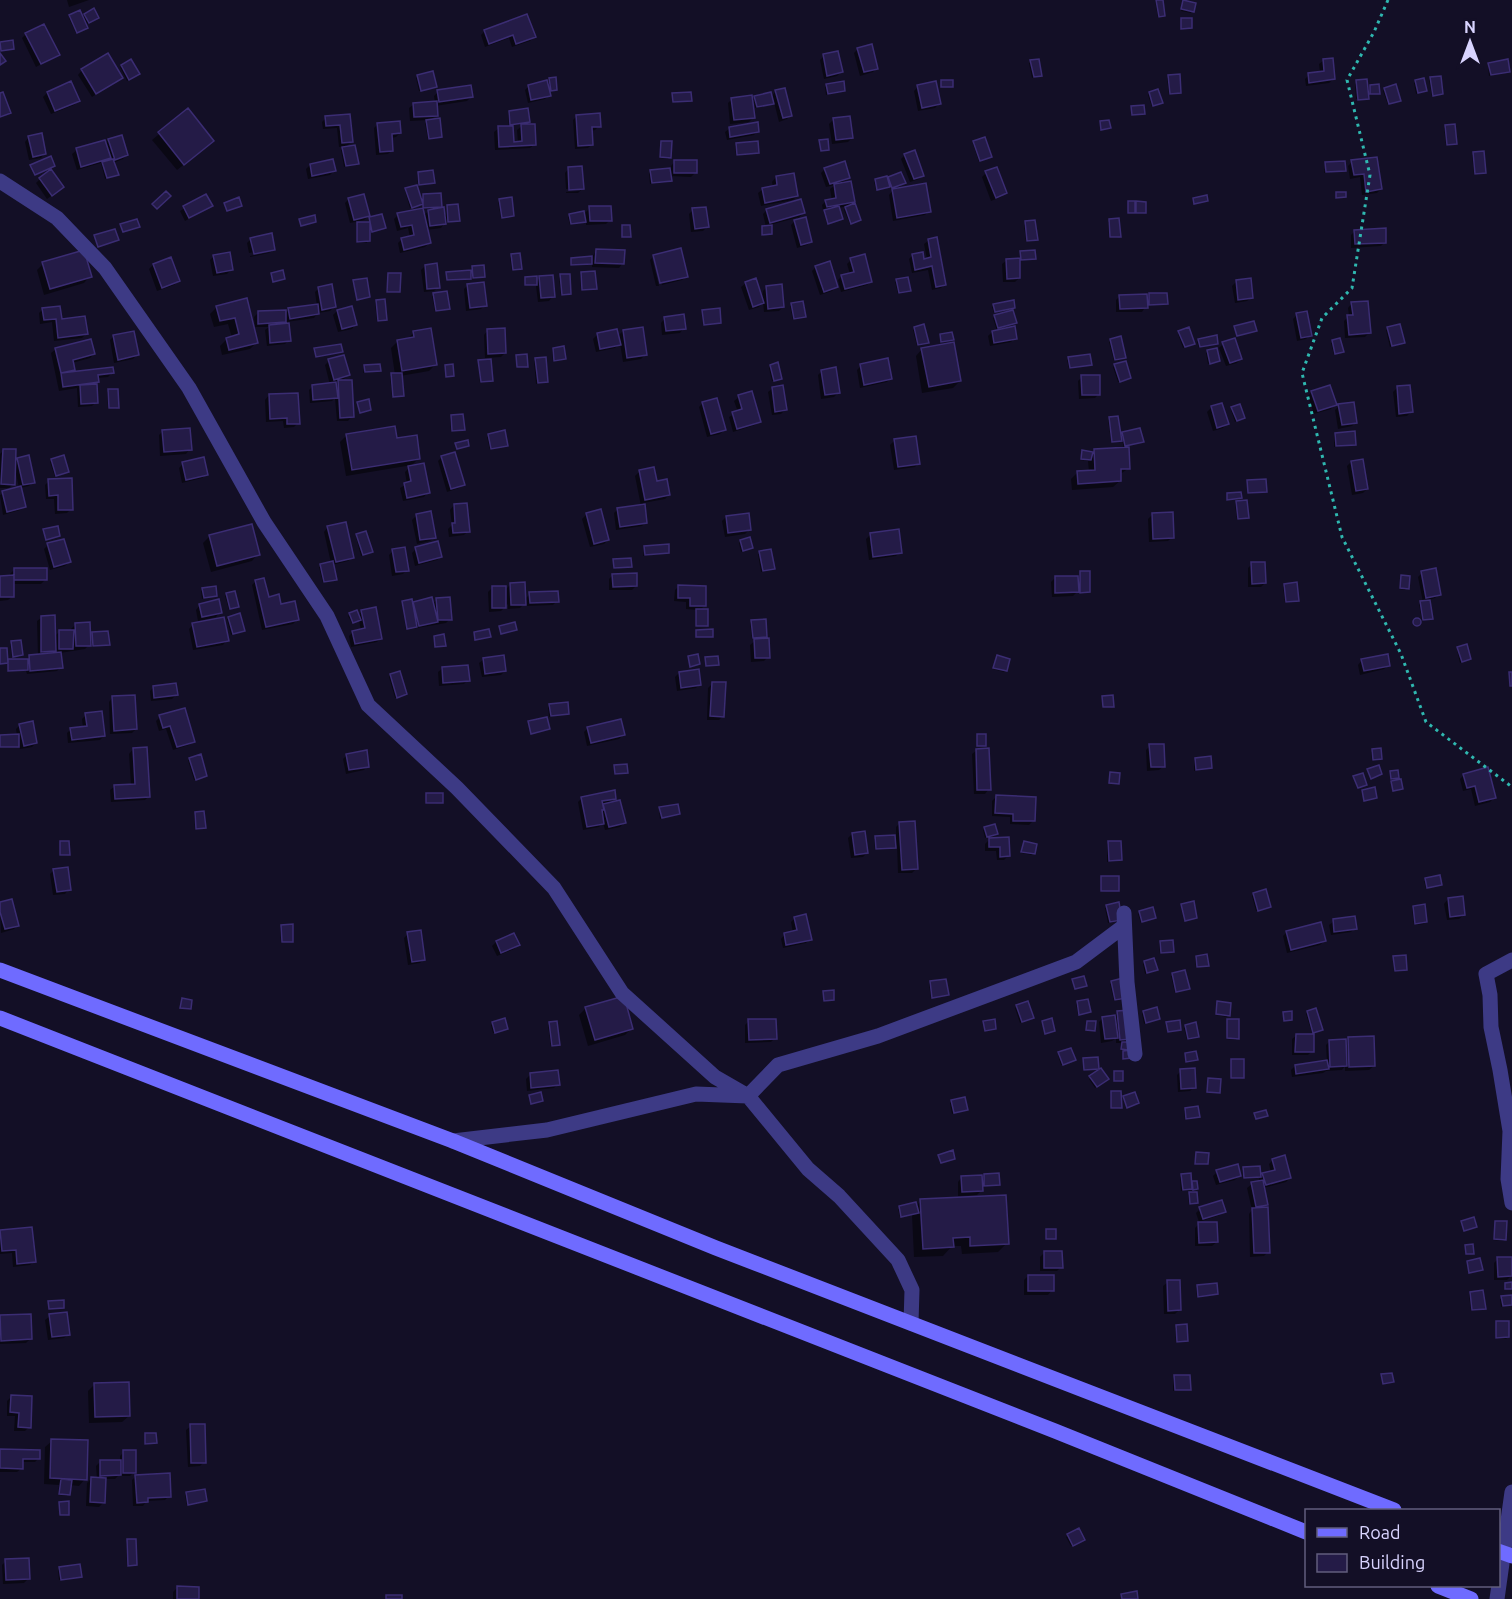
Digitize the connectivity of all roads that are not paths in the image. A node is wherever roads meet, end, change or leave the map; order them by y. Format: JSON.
{"nodes":[{"id":1,"x":0,"y":181,"type":"edge"},
{"id":2,"x":1512,"y":960,"type":"edge"},
{"id":3,"x":0,"y":970,"type":"edge"},
{"id":4,"x":0,"y":1018,"type":"edge"},
{"id":5,"x":1135,"y":1054,"type":"dead end"},
{"id":6,"x":748,"y":1096,"type":"junction"},
{"id":7,"x":453,"y":1141,"type":"junction"},
{"id":8,"x":1512,"y":1203,"type":"edge"},
{"id":9,"x":911,"y":1323,"type":"junction"},
{"id":10,"x":1512,"y":1492,"type":"edge"},
{"id":11,"x":1391,"y":1509,"type":"edge"},
{"id":12,"x":1305,"y":1532,"type":"edge"},
{"id":13,"x":1505,"y":1553,"type":"edge"},
{"id":14,"x":1500,"y":1582,"type":"edge"},
{"id":15,"x":1441,"y":1587,"type":"edge"},
{"id":16,"x":1471,"y":1599,"type":"edge"}],
"edges":[{"from":1,"to":6,"type":"street"},
{"from":2,"to":8,"type":"street"},
{"from":3,"to":7,"type":"street"},
{"from":4,"to":12,"type":"street"},
{"from":5,"to":6,"type":"street"},
{"from":6,"to":7,"type":"street"},
{"from":6,"to":9,"type":"street"},
{"from":7,"to":9,"type":"street"},
{"from":9,"to":11,"type":"street"},
{"from":10,"to":13,"type":"street"},
{"from":13,"to":14,"type":"street"},
{"from":15,"to":16,"type":"street"}]}
